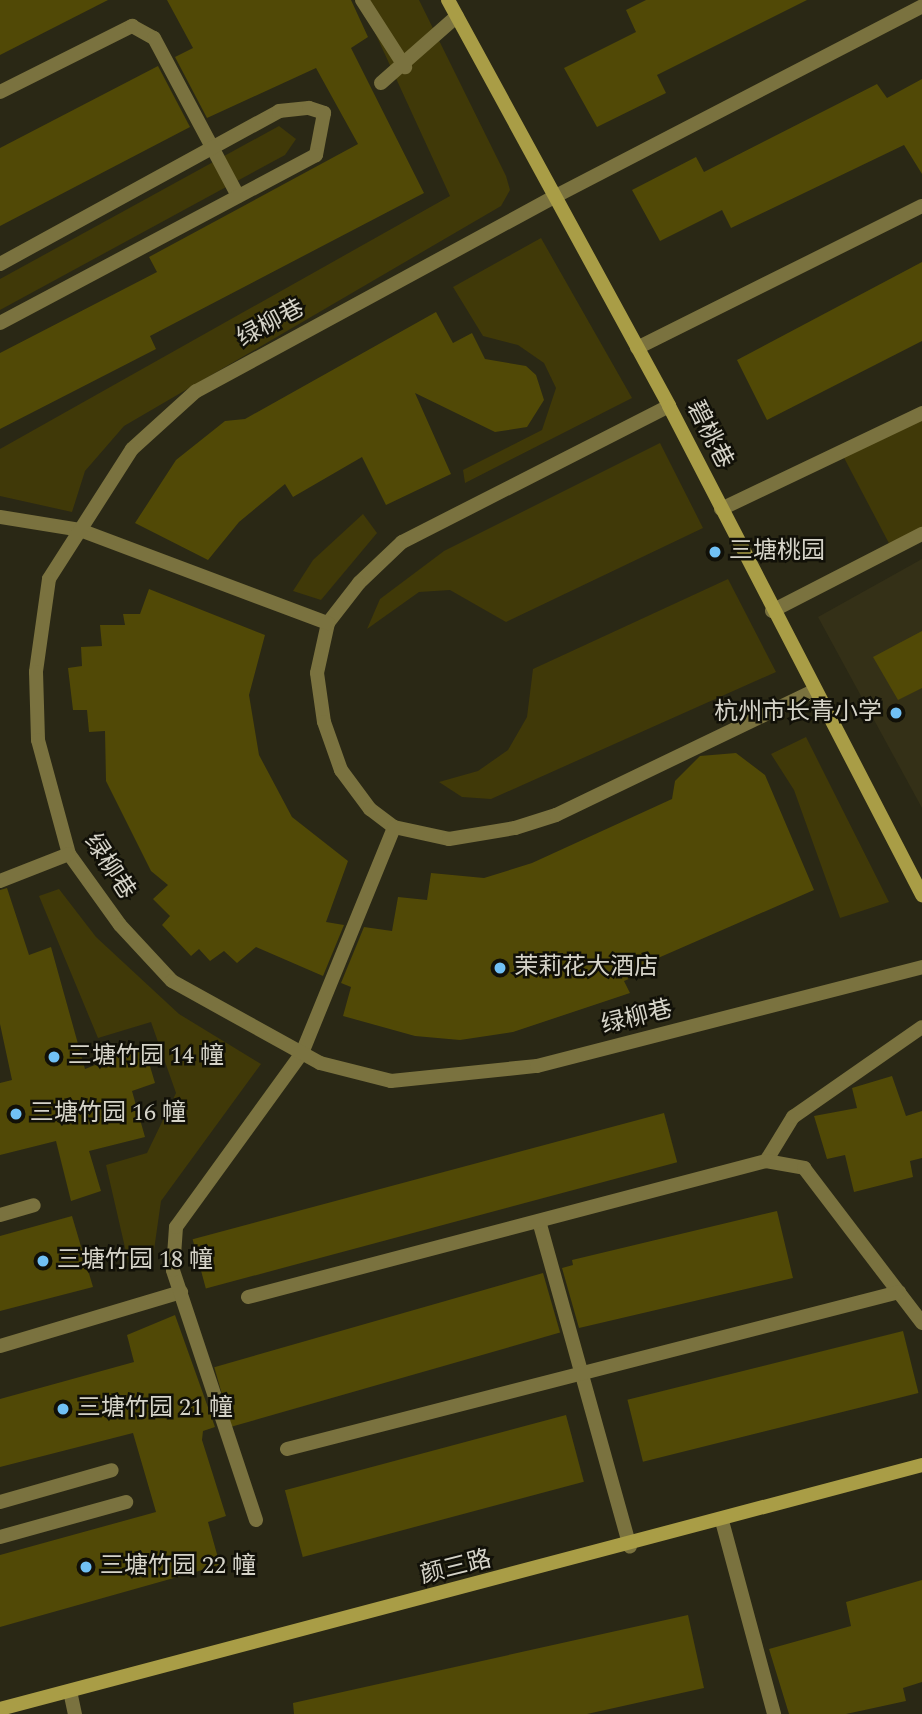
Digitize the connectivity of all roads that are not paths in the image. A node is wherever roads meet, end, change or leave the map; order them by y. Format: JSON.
{"nodes":[{"id":1,"x":362,"y":0,"type":"edge"},
{"id":2,"x":449,"y":0,"type":"edge"},
{"id":3,"x":922,"y":6,"type":"edge"},
{"id":4,"x":457,"y":16,"type":"junction"},
{"id":5,"x":405,"y":67,"type":"junction"},
{"id":6,"x":381,"y":83,"type":"dead end"},
{"id":7,"x":0,"y":92,"type":"edge"},
{"id":8,"x":213,"y":148,"type":"junction"},
{"id":9,"x":238,"y":196,"type":"junction"},
{"id":10,"x":554,"y":197,"type":"junction"},
{"id":11,"x":922,"y":206,"type":"edge"},
{"id":12,"x":0,"y":264,"type":"edge"},
{"id":13,"x":0,"y":323,"type":"edge"},
{"id":14,"x":637,"y":348,"type":"junction"},
{"id":15,"x":670,"y":406,"type":"junction"},
{"id":16,"x":922,"y":413,"type":"edge"},
{"id":17,"x":722,"y":509,"type":"junction"},
{"id":18,"x":0,"y":517,"type":"edge"},
{"id":19,"x":80,"y":530,"type":"junction"},
{"id":20,"x":922,"y":534,"type":"edge"},
{"id":21,"x":772,"y":611,"type":"junction"},
{"id":22,"x":328,"y":623,"type":"junction"},
{"id":23,"x":816,"y":690,"type":"junction"},
{"id":24,"x":394,"y":827,"type":"junction"},
{"id":25,"x":69,"y":854,"type":"junction"},
{"id":26,"x":0,"y":881,"type":"edge"},
{"id":27,"x":922,"y":895,"type":"edge"},
{"id":28,"x":922,"y":967,"type":"edge"},
{"id":29,"x":922,"y":1027,"type":"edge"},
{"id":30,"x":302,"y":1053,"type":"junction"},
{"id":31,"x":766,"y":1161,"type":"junction"},
{"id":32,"x":34,"y":1205,"type":"dead end"},
{"id":33,"x":0,"y":1215,"type":"edge"},
{"id":34,"x":539,"y":1221,"type":"junction"},
{"id":35,"x":181,"y":1292,"type":"junction"},
{"id":36,"x":899,"y":1292,"type":"junction"},
{"id":37,"x":248,"y":1297,"type":"dead end"},
{"id":38,"x":922,"y":1323,"type":"edge"},
{"id":39,"x":0,"y":1346,"type":"edge"},
{"id":40,"x":584,"y":1373,"type":"junction"},
{"id":41,"x":287,"y":1449,"type":"dead end"},
{"id":42,"x":922,"y":1465,"type":"edge"},
{"id":43,"x":112,"y":1470,"type":"dead end"},
{"id":44,"x":0,"y":1502,"type":"edge"},
{"id":45,"x":125,"y":1502,"type":"dead end"},
{"id":46,"x":256,"y":1520,"type":"dead end"},
{"id":47,"x":722,"y":1521,"type":"junction"},
{"id":48,"x":0,"y":1537,"type":"edge"},
{"id":49,"x":630,"y":1547,"type":"junction"},
{"id":50,"x":70,"y":1691,"type":"junction"},
{"id":51,"x":0,"y":1709,"type":"edge"},
{"id":52,"x":75,"y":1714,"type":"edge"},
{"id":53,"x":774,"y":1714,"type":"edge"}],
"edges":[{"from":1,"to":5,"type":"street"},
{"from":2,"to":4,"type":"street","name":"碧桃巷"},
{"from":3,"to":10,"type":"street","name":"绿柳巷"},
{"from":4,"to":5,"type":"street"},
{"from":4,"to":10,"type":"street","name":"碧桃巷"},
{"from":5,"to":6,"type":"street"},
{"from":7,"to":8,"type":"street"},
{"from":8,"to":9,"type":"street"},
{"from":8,"to":9,"type":"street"},
{"from":8,"to":12,"type":"street"},
{"from":9,"to":13,"type":"street"},
{"from":10,"to":14,"type":"street","name":"碧桃巷"},
{"from":10,"to":19,"type":"street","name":"绿柳巷"},
{"from":11,"to":14,"type":"street"},
{"from":14,"to":15,"type":"street","name":"碧桃巷"},
{"from":15,"to":17,"type":"street","name":"碧桃巷"},
{"from":15,"to":22,"type":"street"},
{"from":16,"to":17,"type":"street"},
{"from":17,"to":21,"type":"street","name":"碧桃巷"},
{"from":18,"to":19,"type":"street"},
{"from":19,"to":22,"type":"street"},
{"from":19,"to":25,"type":"street","name":"绿柳巷"},
{"from":20,"to":21,"type":"street"},
{"from":21,"to":23,"type":"street","name":"碧桃巷"},
{"from":22,"to":24,"type":"street"},
{"from":23,"to":24,"type":"street"},
{"from":23,"to":27,"type":"street","name":"碧桃巷"},
{"from":24,"to":30,"type":"street"},
{"from":25,"to":26,"type":"street"},
{"from":25,"to":30,"type":"street","name":"绿柳巷"},
{"from":28,"to":30,"type":"street","name":"绿柳巷"},
{"from":29,"to":31,"type":"street"},
{"from":30,"to":35,"type":"street"},
{"from":31,"to":34,"type":"street"},
{"from":31,"to":36,"type":"street"},
{"from":32,"to":33,"type":"street"},
{"from":34,"to":37,"type":"street"},
{"from":34,"to":40,"type":"street"},
{"from":35,"to":39,"type":"street"},
{"from":35,"to":46,"type":"street"},
{"from":36,"to":38,"type":"street"},
{"from":36,"to":40,"type":"street"},
{"from":40,"to":41,"type":"street"},
{"from":40,"to":49,"type":"street"},
{"from":42,"to":47,"type":"street","name":"颜三路"},
{"from":43,"to":44,"type":"street"},
{"from":45,"to":48,"type":"street"},
{"from":47,"to":49,"type":"street","name":"颜三路"},
{"from":47,"to":53,"type":"street"},
{"from":49,"to":50,"type":"street","name":"颜三路"},
{"from":50,"to":51,"type":"street","name":"颜三路"},
{"from":50,"to":52,"type":"street"}]}
